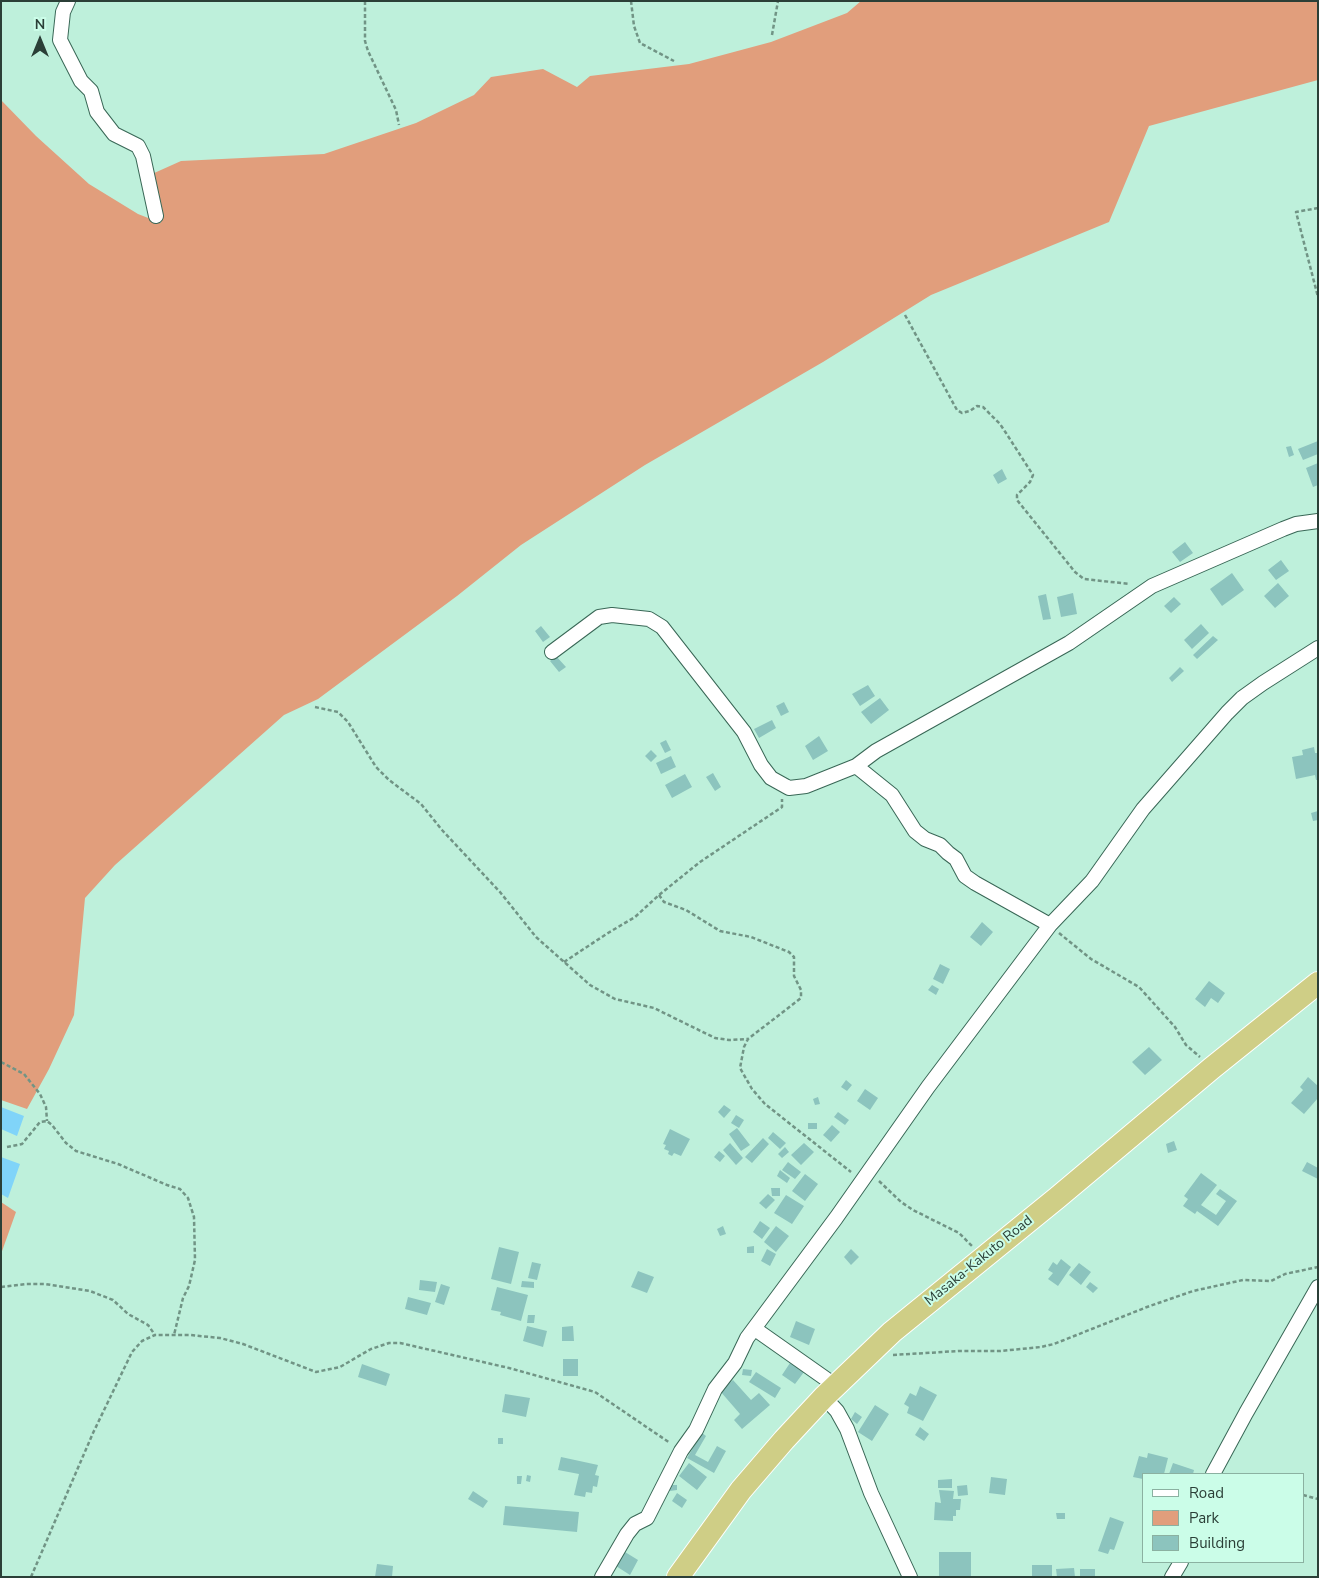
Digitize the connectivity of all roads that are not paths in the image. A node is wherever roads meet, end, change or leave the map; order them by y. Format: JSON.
{"nodes":[{"id":1,"x":68,"y":1,"type":"edge"},
{"id":2,"x":156,"y":216,"type":"dead end"},
{"id":3,"x":1318,"y":521,"type":"edge"},
{"id":4,"x":1318,"y":648,"type":"edge"},
{"id":5,"x":552,"y":652,"type":"dead end"},
{"id":6,"x":856,"y":766,"type":"junction"},
{"id":7,"x":1050,"y":925,"type":"junction"},
{"id":8,"x":1318,"y":983,"type":"edge"},
{"id":9,"x":1318,"y":1287,"type":"edge"},
{"id":10,"x":755,"y":1329,"type":"junction"},
{"id":11,"x":830,"y":1392,"type":"junction"},
{"id":12,"x":1214,"y":1473,"type":"edge"},
{"id":13,"x":1180,"y":1563,"type":"edge"},
{"id":14,"x":602,"y":1577,"type":"edge"},
{"id":15,"x":678,"y":1577,"type":"edge"},
{"id":16,"x":910,"y":1577,"type":"edge"},
{"id":17,"x":1172,"y":1577,"type":"edge"}],
"edges":[{"from":1,"to":2,"type":"street"},
{"from":3,"to":6,"type":"street"},
{"from":4,"to":7,"type":"street"},
{"from":5,"to":6,"type":"street"},
{"from":6,"to":7,"type":"street"},
{"from":7,"to":10,"type":"street"},
{"from":8,"to":11,"type":"highway","name":"Masaka-Kakuto Road"},
{"from":9,"to":12,"type":"street"},
{"from":10,"to":11,"type":"street"},
{"from":10,"to":14,"type":"street"},
{"from":11,"to":15,"type":"highway","name":"Masaka-Kakuto Road"},
{"from":11,"to":16,"type":"street"},
{"from":13,"to":17,"type":"street"}]}
